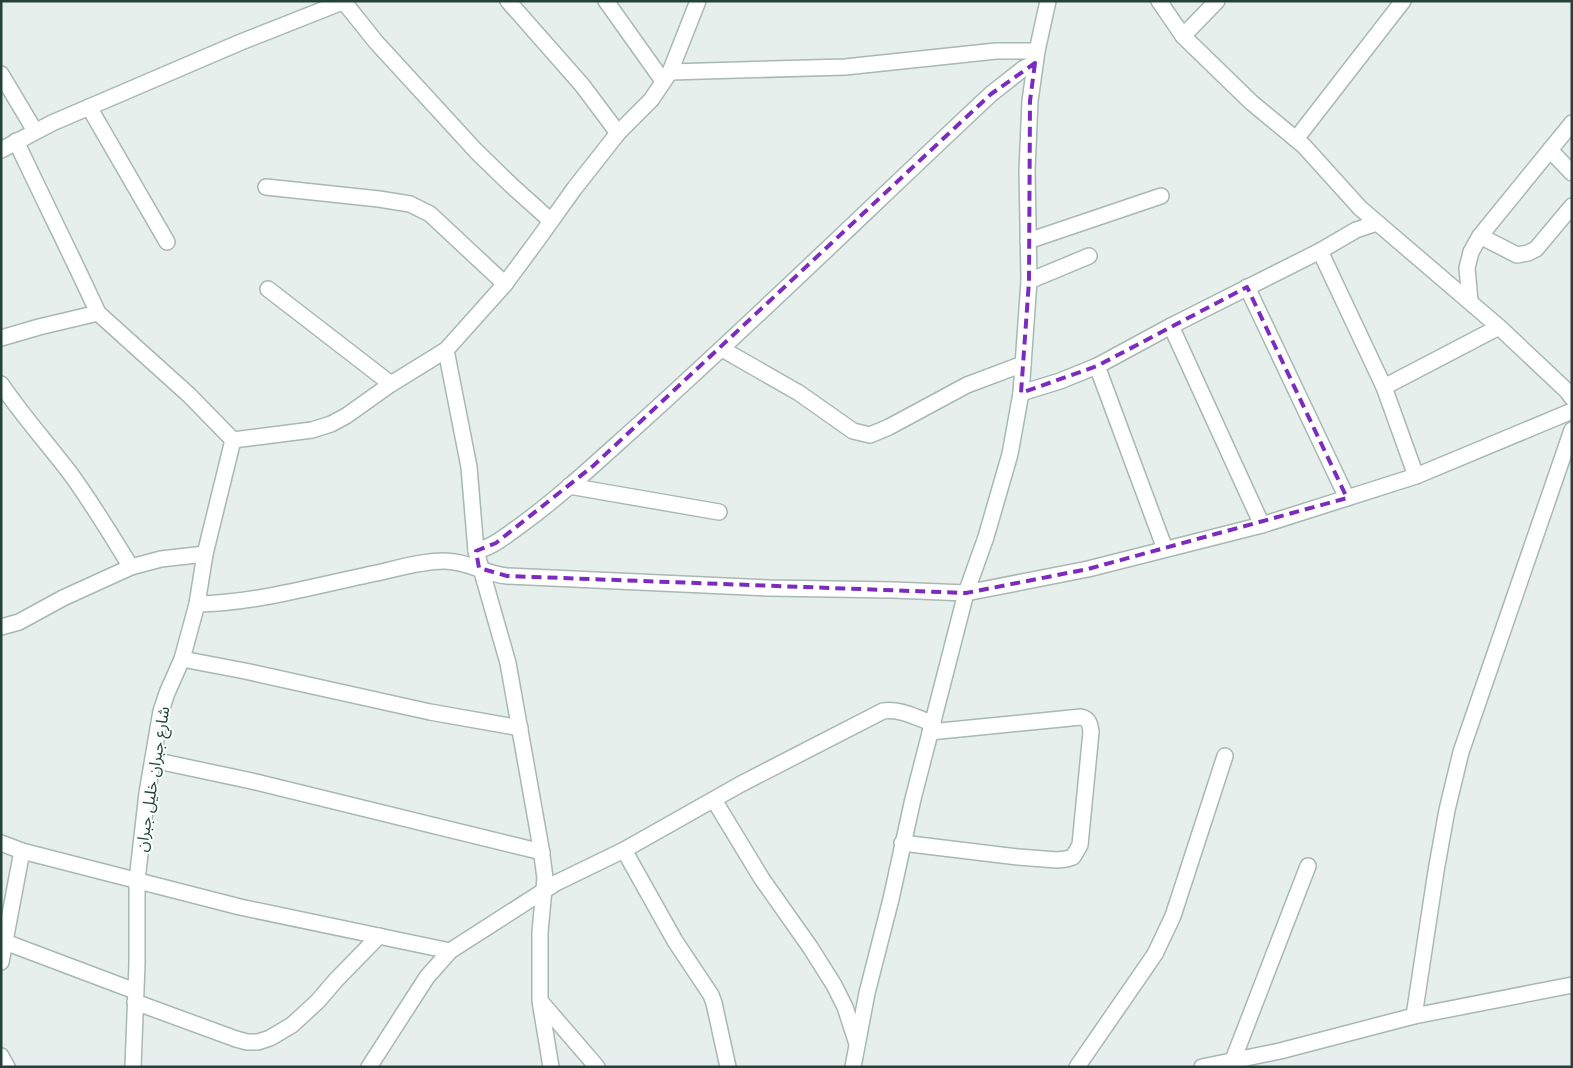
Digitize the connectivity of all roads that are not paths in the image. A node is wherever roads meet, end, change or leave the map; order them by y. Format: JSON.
{"nodes":[{"id":1,"x":508,"y":1,"type":"edge"},
{"id":2,"x":606,"y":1,"type":"edge"},
{"id":3,"x":698,"y":1,"type":"edge"},
{"id":4,"x":1048,"y":1,"type":"edge"},
{"id":5,"x":1159,"y":1,"type":"edge"},
{"id":6,"x":1217,"y":1,"type":"edge"},
{"id":7,"x":1402,"y":1,"type":"edge"},
{"id":8,"x":344,"y":2,"type":"edge"},
{"id":9,"x":1183,"y":36,"type":"junction"},
{"id":10,"x":1036,"y":57,"type":"junction"},
{"id":11,"x":1,"y":74,"type":"edge"},
{"id":12,"x":666,"y":77,"type":"junction"},
{"id":13,"x":90,"y":107,"type":"junction"},
{"id":14,"x":1572,"y":123,"type":"edge"},
{"id":15,"x":35,"y":131,"type":"junction"},
{"id":16,"x":618,"y":133,"type":"junction"},
{"id":17,"x":1296,"y":139,"type":"junction"},
{"id":18,"x":16,"y":142,"type":"junction"},
{"id":19,"x":1,"y":150,"type":"edge"},
{"id":20,"x":1550,"y":150,"type":"junction"},
{"id":21,"x":1572,"y":173,"type":"edge"},
{"id":22,"x":266,"y":188,"type":"dead end"},
{"id":23,"x":1161,"y":196,"type":"dead end"},
{"id":24,"x":1572,"y":206,"type":"edge"},
{"id":25,"x":551,"y":221,"type":"junction"},
{"id":26,"x":1378,"y":223,"type":"junction"},
{"id":27,"x":1480,"y":236,"type":"junction"},
{"id":28,"x":1028,"y":241,"type":"junction"},
{"id":29,"x":167,"y":242,"type":"dead end"},
{"id":30,"x":1320,"y":251,"type":"junction"},
{"id":31,"x":1089,"y":256,"type":"dead end"},
{"id":32,"x":1029,"y":281,"type":"junction"},
{"id":33,"x":505,"y":284,"type":"junction"},
{"id":34,"x":1247,"y":287,"type":"junction"},
{"id":35,"x":268,"y":289,"type":"dead end"},
{"id":36,"x":1470,"y":301,"type":"junction"},
{"id":37,"x":98,"y":314,"type":"junction"},
{"id":38,"x":1171,"y":326,"type":"junction"},
{"id":39,"x":1499,"y":327,"type":"junction"},
{"id":40,"x":1,"y":338,"type":"edge"},
{"id":41,"x":446,"y":350,"type":"junction"},
{"id":42,"x":722,"y":350,"type":"junction"},
{"id":43,"x":1023,"y":364,"type":"junction"},
{"id":44,"x":1097,"y":366,"type":"junction"},
{"id":45,"x":1,"y":384,"type":"edge"},
{"id":46,"x":391,"y":384,"type":"junction"},
{"id":47,"x":1384,"y":387,"type":"junction"},
{"id":48,"x":1021,"y":393,"type":"junction"},
{"id":49,"x":1572,"y":398,"type":"edge"},
{"id":50,"x":1572,"y":412,"type":"edge"},
{"id":51,"x":1572,"y":430,"type":"edge"},
{"id":52,"x":233,"y":440,"type":"junction"},
{"id":53,"x":1416,"y":476,"type":"junction"},
{"id":54,"x":570,"y":486,"type":"junction"},
{"id":55,"x":1347,"y":498,"type":"junction"},
{"id":56,"x":719,"y":512,"type":"dead end"},
{"id":57,"x":1262,"y":525,"type":"junction"},
{"id":58,"x":1165,"y":549,"type":"junction"},
{"id":59,"x":476,"y":551,"type":"junction"},
{"id":60,"x":205,"y":554,"type":"junction"},
{"id":61,"x":131,"y":566,"type":"junction"},
{"id":62,"x":479,"y":568,"type":"junction"},
{"id":63,"x":966,"y":593,"type":"junction"},
{"id":64,"x":196,"y":604,"type":"junction"},
{"id":65,"x":1,"y":627,"type":"edge"},
{"id":66,"x":182,"y":659,"type":"junction"},
{"id":67,"x":931,"y":727,"type":"junction"},
{"id":68,"x":520,"y":728,"type":"junction"},
{"id":69,"x":1225,"y":756,"type":"dead end"},
{"id":70,"x":153,"y":760,"type":"junction"},
{"id":71,"x":714,"y":800,"type":"junction"},
{"id":72,"x":1,"y":843,"type":"edge"},
{"id":73,"x":902,"y":843,"type":"junction"},
{"id":74,"x":22,"y":850,"type":"junction"},
{"id":75,"x":624,"y":850,"type":"junction"},
{"id":76,"x":542,"y":852,"type":"junction"},
{"id":77,"x":1308,"y":866,"type":"dead end"},
{"id":78,"x":137,"y":880,"type":"junction"},
{"id":79,"x":544,"y":890,"type":"junction"},
{"id":80,"x":379,"y":936,"type":"junction"},
{"id":81,"x":5,"y":942,"type":"junction"},
{"id":82,"x":450,"y":951,"type":"junction"},
{"id":83,"x":1,"y":962,"type":"edge"},
{"id":84,"x":1572,"y":985,"type":"edge"},
{"id":85,"x":135,"y":996,"type":"junction"},
{"id":86,"x":540,"y":1001,"type":"junction"},
{"id":87,"x":1414,"y":1016,"type":"junction"},
{"id":88,"x":857,"y":1044,"type":"junction"},
{"id":89,"x":1,"y":1056,"type":"edge"},
{"id":90,"x":1233,"y":1060,"type":"junction"},
{"id":91,"x":7,"y":1067,"type":"edge"},
{"id":92,"x":133,"y":1067,"type":"edge"},
{"id":93,"x":369,"y":1067,"type":"edge"},
{"id":94,"x":551,"y":1067,"type":"edge"},
{"id":95,"x":597,"y":1067,"type":"edge"},
{"id":96,"x":728,"y":1067,"type":"edge"},
{"id":97,"x":853,"y":1067,"type":"edge"},
{"id":98,"x":1078,"y":1067,"type":"edge"},
{"id":99,"x":1203,"y":1067,"type":"edge"}],
"edges":[{"from":1,"to":16,"type":"street"},
{"from":2,"to":12,"type":"street"},
{"from":3,"to":12,"type":"street"},
{"from":4,"to":10,"type":"street"},
{"from":5,"to":9,"type":"street"},
{"from":6,"to":9,"type":"street"},
{"from":7,"to":17,"type":"street"},
{"from":8,"to":13,"type":"street"},
{"from":8,"to":25,"type":"street"},
{"from":9,"to":17,"type":"street"},
{"from":10,"to":12,"type":"street"},
{"from":10,"to":28,"type":"street"},
{"from":10,"to":42,"type":"street"},
{"from":11,"to":15,"type":"street"},
{"from":12,"to":16,"type":"street"},
{"from":13,"to":15,"type":"street"},
{"from":13,"to":29,"type":"street"},
{"from":14,"to":20,"type":"street"},
{"from":15,"to":18,"type":"street"},
{"from":16,"to":25,"type":"street"},
{"from":17,"to":26,"type":"street"},
{"from":18,"to":19,"type":"street"},
{"from":18,"to":37,"type":"street"},
{"from":20,"to":21,"type":"street"},
{"from":20,"to":27,"type":"street"},
{"from":22,"to":33,"type":"street"},
{"from":23,"to":28,"type":"street"},
{"from":24,"to":27,"type":"street"},
{"from":25,"to":33,"type":"street"},
{"from":26,"to":30,"type":"street"},
{"from":26,"to":36,"type":"street"},
{"from":27,"to":36,"type":"street"},
{"from":28,"to":32,"type":"street"},
{"from":30,"to":34,"type":"street"},
{"from":30,"to":47,"type":"street"},
{"from":31,"to":32,"type":"street"},
{"from":32,"to":43,"type":"street"},
{"from":33,"to":41,"type":"street"},
{"from":34,"to":38,"type":"street"},
{"from":34,"to":55,"type":"street"},
{"from":35,"to":46,"type":"street"},
{"from":36,"to":39,"type":"street"},
{"from":37,"to":40,"type":"street"},
{"from":37,"to":52,"type":"street"},
{"from":38,"to":44,"type":"street"},
{"from":38,"to":57,"type":"street"},
{"from":39,"to":47,"type":"street"},
{"from":39,"to":49,"type":"street"},
{"from":41,"to":46,"type":"street"},
{"from":41,"to":59,"type":"street"},
{"from":42,"to":43,"type":"street"},
{"from":42,"to":54,"type":"street"},
{"from":43,"to":48,"type":"street"},
{"from":44,"to":48,"type":"street"},
{"from":44,"to":58,"type":"street"},
{"from":45,"to":61,"type":"street"},
{"from":46,"to":52,"type":"street"},
{"from":47,"to":53,"type":"street"},
{"from":48,"to":63,"type":"street"},
{"from":50,"to":53,"type":"street"},
{"from":51,"to":87,"type":"street"},
{"from":52,"to":60,"type":"street","name":"شارع جبران خليل جبران"},
{"from":53,"to":55,"type":"street"},
{"from":54,"to":56,"type":"street"},
{"from":54,"to":59,"type":"street"},
{"from":55,"to":57,"type":"street"},
{"from":57,"to":58,"type":"street"},
{"from":58,"to":63,"type":"street"},
{"from":59,"to":62,"type":"street"},
{"from":60,"to":61,"type":"street"},
{"from":60,"to":64,"type":"street","name":"شارع جبران خليل جبران"},
{"from":61,"to":65,"type":"street"},
{"from":62,"to":63,"type":"street"},
{"from":62,"to":64,"type":"street"},
{"from":62,"to":68,"type":"street"},
{"from":63,"to":67,"type":"street"},
{"from":64,"to":66,"type":"street","name":"شارع جبران خليل جبران"},
{"from":66,"to":68,"type":"street"},
{"from":66,"to":70,"type":"street","name":"شارع جبران خليل جبران"},
{"from":67,"to":71,"type":"street"},
{"from":67,"to":73,"type":"street"},
{"from":67,"to":73,"type":"street"},
{"from":68,"to":76,"type":"street"},
{"from":69,"to":98,"type":"street"},
{"from":70,"to":76,"type":"street"},
{"from":70,"to":78,"type":"street","name":"شارع جبران خليل جبران"},
{"from":71,"to":75,"type":"street"},
{"from":71,"to":88,"type":"street"},
{"from":72,"to":74,"type":"street"},
{"from":73,"to":88,"type":"street"},
{"from":74,"to":78,"type":"street"},
{"from":74,"to":81,"type":"street"},
{"from":75,"to":79,"type":"street"},
{"from":75,"to":96,"type":"street"},
{"from":76,"to":79,"type":"street"},
{"from":77,"to":90,"type":"street"},
{"from":78,"to":80,"type":"street"},
{"from":78,"to":85,"type":"street","name":"شارع جبران خليل جبران"},
{"from":79,"to":82,"type":"street"},
{"from":79,"to":86,"type":"street"},
{"from":80,"to":82,"type":"street"},
{"from":80,"to":85,"type":"street"},
{"from":81,"to":83,"type":"street"},
{"from":81,"to":85,"type":"street"},
{"from":82,"to":93,"type":"street"},
{"from":84,"to":87,"type":"street"},
{"from":85,"to":92,"type":"street","name":"شارع جبران خليل جبران"},
{"from":86,"to":94,"type":"street"},
{"from":86,"to":95,"type":"street"},
{"from":87,"to":90,"type":"street"},
{"from":88,"to":97,"type":"street"},
{"from":89,"to":91,"type":"street"},
{"from":90,"to":99,"type":"street"}]}
